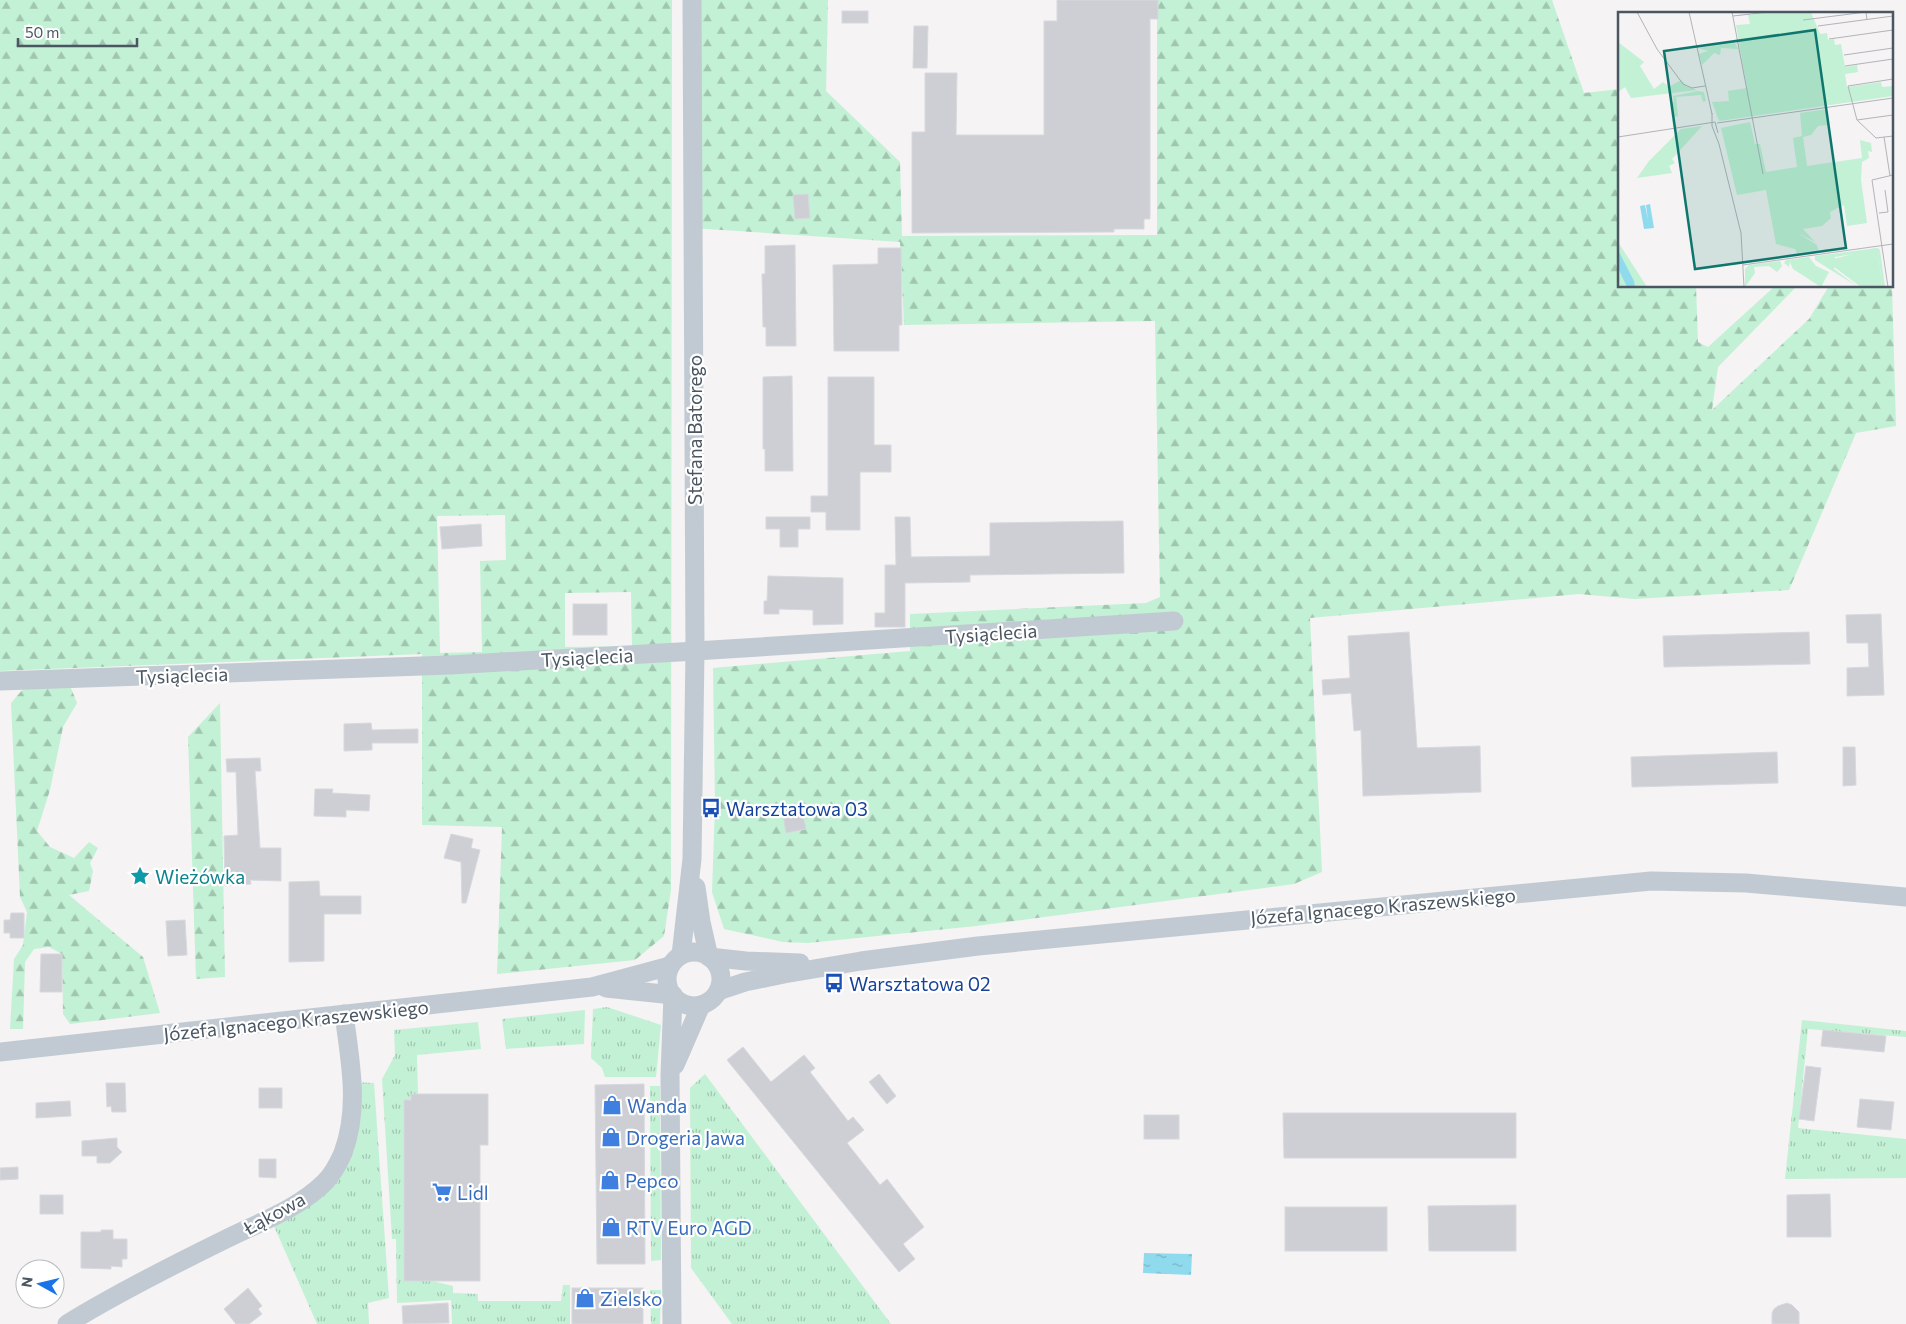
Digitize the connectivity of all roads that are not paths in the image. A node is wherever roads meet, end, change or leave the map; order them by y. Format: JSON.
{"nodes":[{"id":1,"x":692,"y":0,"type":"edge"},
{"id":2,"x":1174,"y":621,"type":"dead end"},
{"id":3,"x":695,"y":651,"type":"junction"},
{"id":4,"x":0,"y":682,"type":"edge"},
{"id":5,"x":692,"y":859,"type":"junction"},
{"id":6,"x":1906,"y":897,"type":"edge"},
{"id":7,"x":710,"y":957,"type":"junction"},
{"id":8,"x":676,"y":961,"type":"junction"},
{"id":9,"x":861,"y":961,"type":"junction"},
{"id":10,"x":592,"y":987,"type":"junction"},
{"id":11,"x":718,"y":991,"type":"junction"},
{"id":12,"x":673,"y":995,"type":"junction"},
{"id":13,"x":700,"y":1005,"type":"junction"},
{"id":14,"x":344,"y":1014,"type":"junction"},
{"id":15,"x":0,"y":1052,"type":"edge"},
{"id":16,"x":670,"y":1075,"type":"junction"},
{"id":17,"x":67,"y":1324,"type":"edge"},
{"id":18,"x":672,"y":1324,"type":"edge"}],
"edges":[{"from":1,"to":3,"type":"street","name":"Stefana Batorego"},
{"from":2,"to":3,"type":"street","name":"Tysiąclecia"},
{"from":3,"to":4,"type":"street","name":"Tysiąclecia"},
{"from":3,"to":5,"type":"street","name":"Stefana Batorego"},
{"from":5,"to":7,"type":"street","name":"Stefana Batorego"},
{"from":5,"to":8,"type":"street","name":"Stefana Batorego"},
{"from":6,"to":9,"type":"street","name":"Józefa Ignacego Kraszewskiego"},
{"from":7,"to":8,"type":"street"},
{"from":7,"to":9,"type":"street","name":"Józefa Ignacego Kraszewskiego"},
{"from":7,"to":11,"type":"street"},
{"from":8,"to":10,"type":"street","name":"Józefa Ignacego Kraszewskiego"},
{"from":8,"to":12,"type":"street"},
{"from":9,"to":11,"type":"street","name":"Józefa Ignacego Kraszewskiego"},
{"from":10,"to":12,"type":"street","name":"Józefa Ignacego Kraszewskiego"},
{"from":10,"to":14,"type":"street","name":"Józefa Ignacego Kraszewskiego"},
{"from":11,"to":13,"type":"street"},
{"from":12,"to":13,"type":"street"},
{"from":12,"to":16,"type":"street"},
{"from":13,"to":16,"type":"street"},
{"from":14,"to":15,"type":"street","name":"Józefa Ignacego Kraszewskiego"},
{"from":14,"to":17,"type":"street","name":"Łąkowa"},
{"from":16,"to":18,"type":"street"}]}
